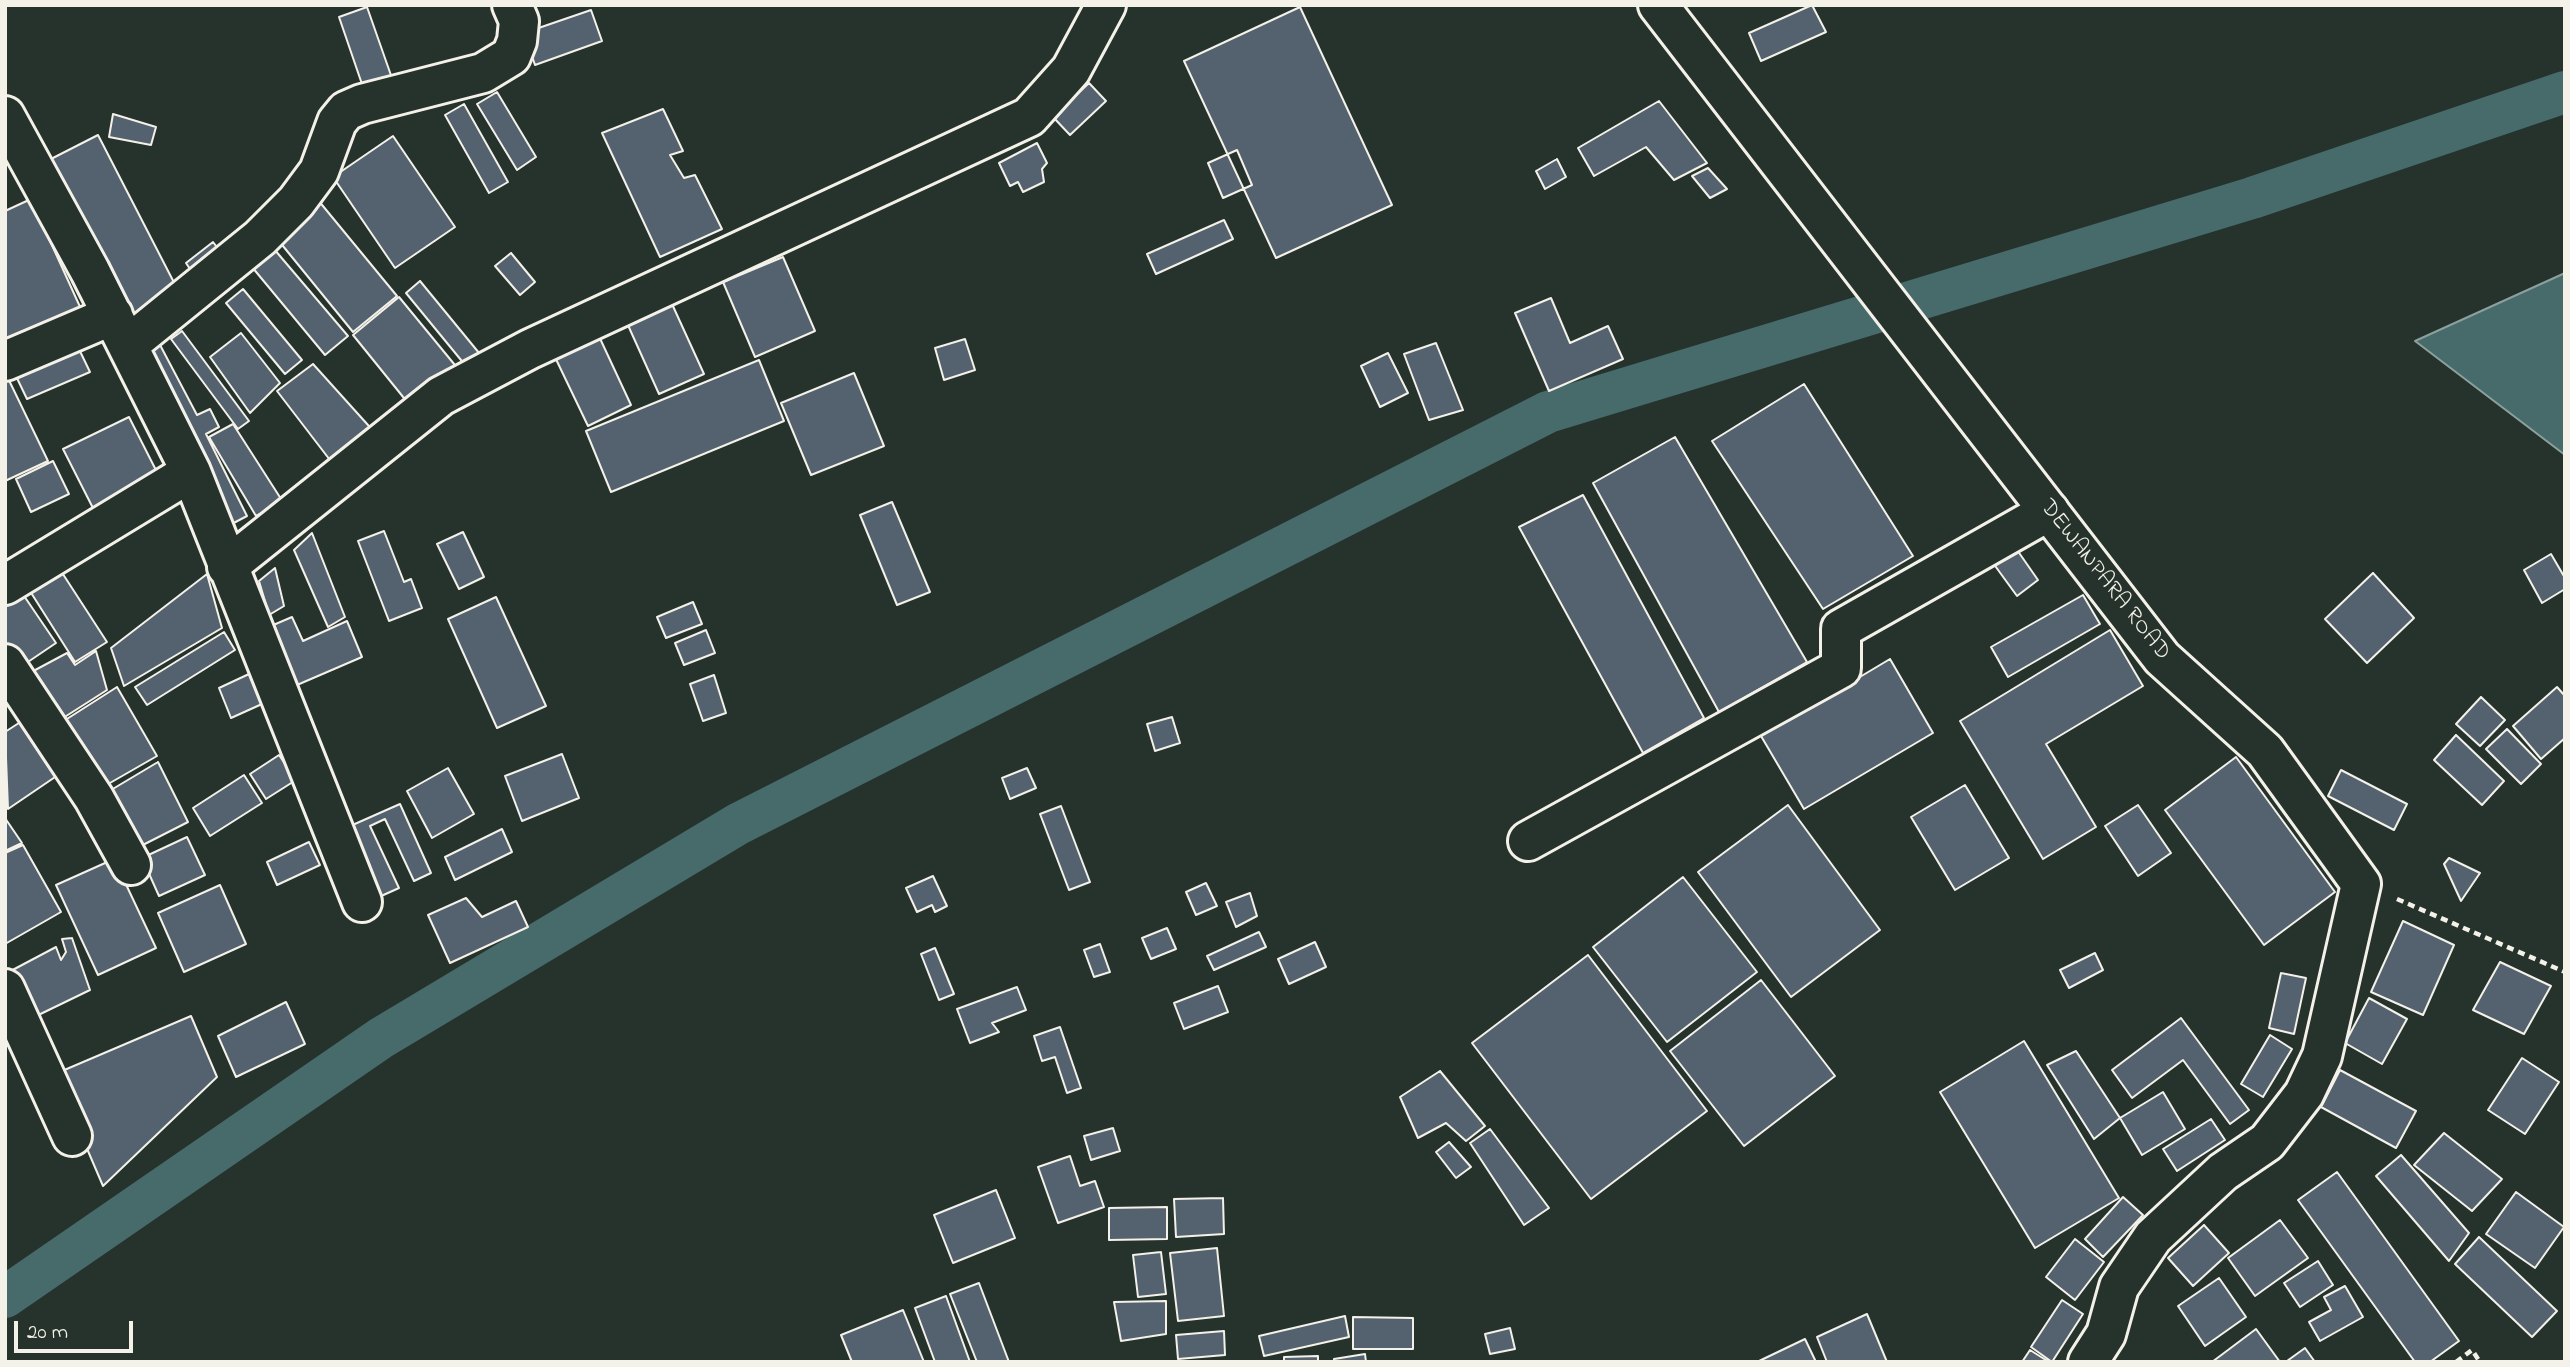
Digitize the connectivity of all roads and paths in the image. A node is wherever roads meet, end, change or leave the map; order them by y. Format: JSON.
{"nodes":[{"id":1,"x":512,"y":5,"type":"edge"},
{"id":2,"x":1106,"y":5,"type":"edge"},
{"id":3,"x":1658,"y":5,"type":"edge"},
{"id":4,"x":5,"y":116,"type":"edge"},
{"id":5,"x":120,"y":330,"type":"junction"},
{"id":6,"x":5,"y":361,"type":"edge"},
{"id":7,"x":191,"y":472,"type":"junction"},
{"id":8,"x":2049,"y":511,"type":"junction"},
{"id":9,"x":228,"y":567,"type":"junction"},
{"id":10,"x":5,"y":585,"type":"edge"},
{"id":11,"x":5,"y":664,"type":"edge"},
{"id":12,"x":1528,"y":841,"type":"dead end"},
{"id":13,"x":131,"y":864,"type":"dead end"},
{"id":14,"x":2361,"y":884,"type":"junction"},
{"id":15,"x":362,"y":902,"type":"dead end"},
{"id":16,"x":2565,"y":972,"type":"edge"},
{"id":17,"x":5,"y":989,"type":"edge"},
{"id":18,"x":72,"y":1136,"type":"dead end"},
{"id":19,"x":2088,"y":1362,"type":"edge"},
{"id":20,"x":2456,"y":1362,"type":"edge"},
{"id":21,"x":2480,"y":1362,"type":"edge"}],
"edges":[{"from":1,"to":5,"type":"street"},
{"from":2,"to":9,"type":"street"},
{"from":3,"to":8,"type":"street","name":"DEWANPARA ROAD"},
{"from":4,"to":5,"type":"street"},
{"from":5,"to":6,"type":"street"},
{"from":5,"to":7,"type":"street"},
{"from":7,"to":9,"type":"street"},
{"from":7,"to":10,"type":"street"},
{"from":8,"to":12,"type":"street"},
{"from":8,"to":14,"type":"street","name":"DEWANPARA ROAD"},
{"from":9,"to":15,"type":"street"},
{"from":11,"to":13,"type":"street"},
{"from":14,"to":16,"type":"path"},
{"from":14,"to":19,"type":"street"},
{"from":17,"to":18,"type":"street"},
{"from":20,"to":21,"type":"path"}]}
